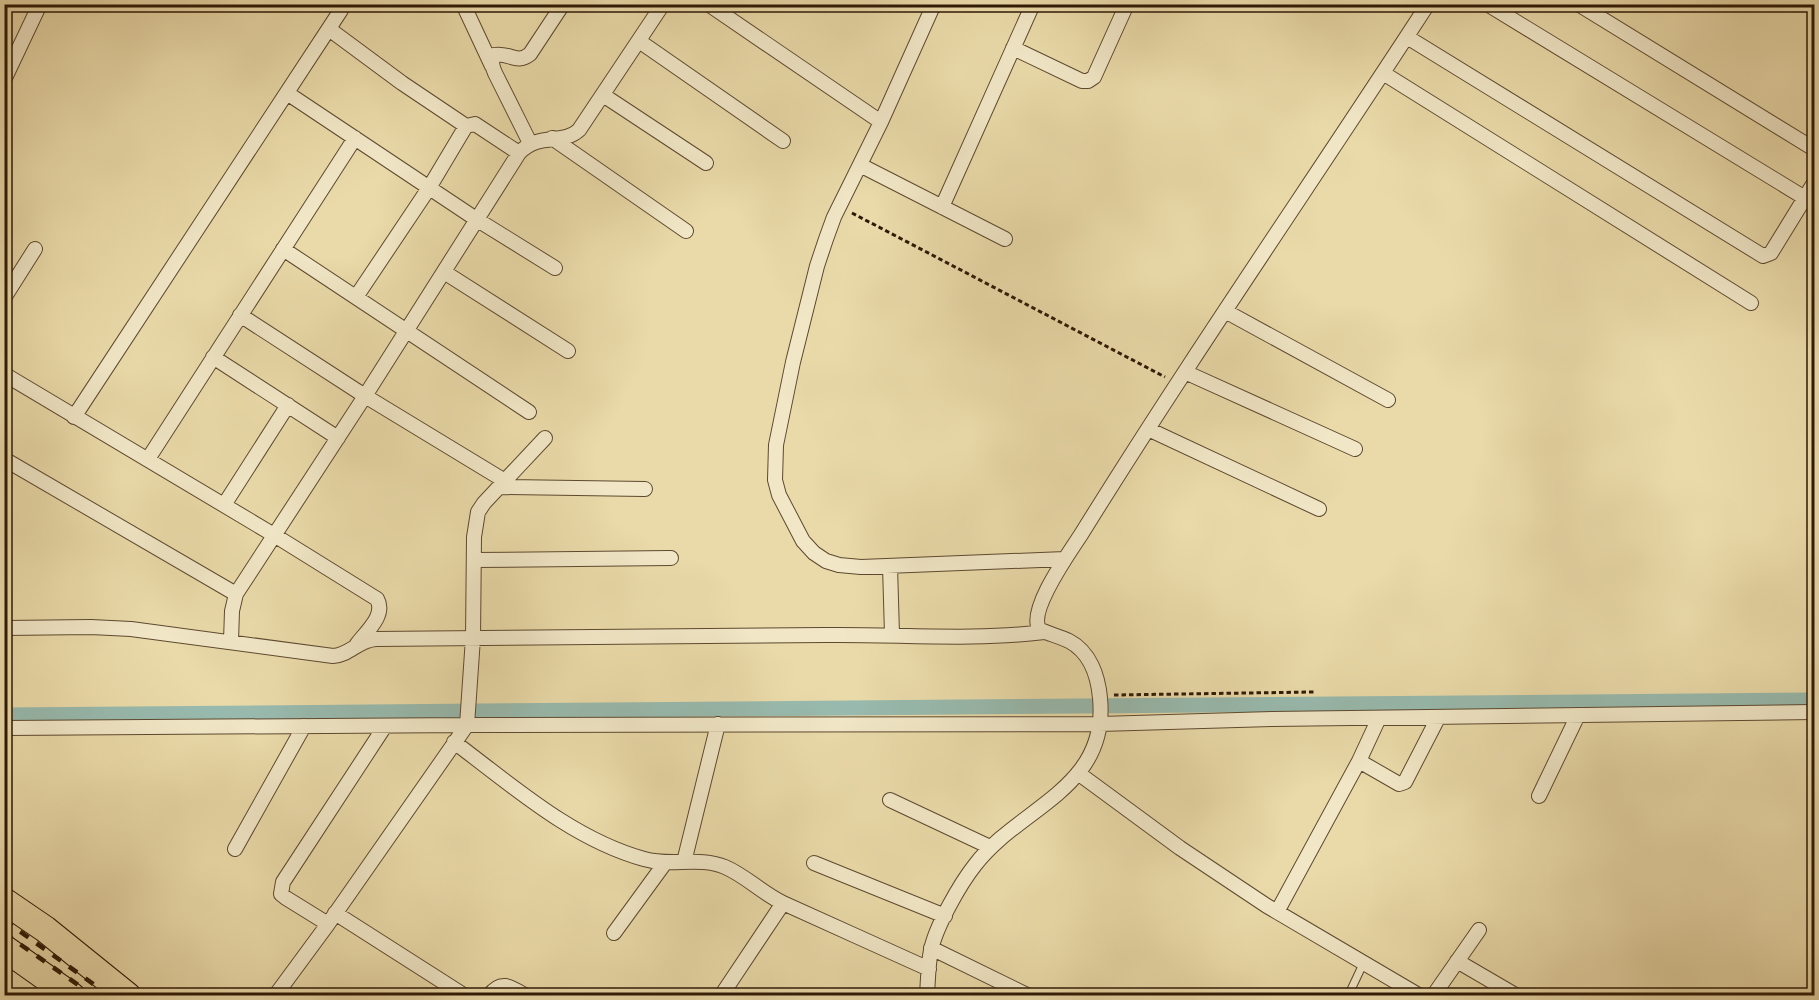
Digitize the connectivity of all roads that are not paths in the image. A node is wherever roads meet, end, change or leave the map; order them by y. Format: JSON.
{"nodes":[{"id":1,"x":40,"y":4,"type":"edge"},
{"id":2,"x":463,"y":4,"type":"edge"},
{"id":3,"x":563,"y":4,"type":"edge"},
{"id":4,"x":663,"y":4,"type":"edge"},
{"id":5,"x":708,"y":4,"type":"edge"},
{"id":6,"x":934,"y":4,"type":"edge"},
{"id":7,"x":1033,"y":4,"type":"edge"},
{"id":8,"x":1127,"y":4,"type":"edge"},
{"id":9,"x":1428,"y":4,"type":"edge"},
{"id":10,"x":1487,"y":4,"type":"edge"},
{"id":11,"x":1578,"y":4,"type":"edge"},
{"id":12,"x":341,"y":10,"type":"dead end"},
{"id":13,"x":329,"y":28,"type":"junction"},
{"id":14,"x":1407,"y":37,"type":"junction"},
{"id":15,"x":639,"y":41,"type":"junction"},
{"id":16,"x":1013,"y":48,"type":"junction"},
{"id":17,"x":492,"y":66,"type":"junction"},
{"id":18,"x":1383,"y":73,"type":"junction"},
{"id":19,"x":6,"y":76,"type":"edge"},
{"id":20,"x":287,"y":93,"type":"junction"},
{"id":21,"x":603,"y":95,"type":"junction"},
{"id":22,"x":881,"y":122,"type":"junction"},
{"id":23,"x":466,"y":126,"type":"junction"},
{"id":24,"x":355,"y":138,"type":"junction"},
{"id":25,"x":552,"y":138,"type":"junction"},
{"id":26,"x":783,"y":141,"type":"dead end"},
{"id":27,"x":530,"y":143,"type":"junction"},
{"id":28,"x":1815,"y":148,"type":"edge"},
{"id":29,"x":519,"y":153,"type":"junction"},
{"id":30,"x":706,"y":163,"type":"dead end"},
{"id":31,"x":860,"y":165,"type":"junction"},
{"id":32,"x":1815,"y":183,"type":"edge"},
{"id":33,"x":429,"y":188,"type":"junction"},
{"id":34,"x":1805,"y":198,"type":"junction"},
{"id":35,"x":942,"y":207,"type":"junction"},
{"id":36,"x":476,"y":219,"type":"junction"},
{"id":37,"x":686,"y":231,"type":"dead end"},
{"id":38,"x":1005,"y":239,"type":"dead end"},
{"id":39,"x":35,"y":249,"type":"dead end"},
{"id":40,"x":283,"y":249,"type":"junction"},
{"id":41,"x":555,"y":268,"type":"dead end"},
{"id":42,"x":444,"y":272,"type":"junction"},
{"id":43,"x":356,"y":297,"type":"junction"},
{"id":44,"x":4,"y":298,"type":"edge"},
{"id":45,"x":1750,"y":303,"type":"dead end"},
{"id":46,"x":1225,"y":311,"type":"junction"},
{"id":47,"x":240,"y":315,"type":"junction"},
{"id":48,"x":406,"y":331,"type":"junction"},
{"id":49,"x":568,"y":351,"type":"dead end"},
{"id":50,"x":213,"y":357,"type":"junction"},
{"id":51,"x":4,"y":374,"type":"edge"},
{"id":52,"x":1182,"y":377,"type":"junction"},
{"id":53,"x":365,"y":396,"type":"junction"},
{"id":54,"x":1388,"y":400,"type":"dead end"},
{"id":55,"x":288,"y":405,"type":"junction"},
{"id":56,"x":529,"y":412,"type":"dead end"},
{"id":57,"x":74,"y":417,"type":"junction"},
{"id":58,"x":1148,"y":429,"type":"junction"},
{"id":59,"x":338,"y":438,"type":"junction"},
{"id":60,"x":545,"y":438,"type":"dead end"},
{"id":61,"x":1355,"y":449,"type":"dead end"},
{"id":62,"x":4,"y":459,"type":"edge"},
{"id":63,"x":148,"y":459,"type":"junction"},
{"id":64,"x":502,"y":484,"type":"junction"},
{"id":65,"x":645,"y":489,"type":"dead end"},
{"id":66,"x":224,"y":504,"type":"junction"},
{"id":67,"x":1319,"y":510,"type":"dead end"},
{"id":68,"x":274,"y":535,"type":"junction"},
{"id":69,"x":671,"y":558,"type":"dead end"},
{"id":70,"x":474,"y":560,"type":"junction"},
{"id":71,"x":1065,"y":560,"type":"junction"},
{"id":72,"x":890,"y":566,"type":"junction"},
{"id":73,"x":236,"y":594,"type":"junction"},
{"id":74,"x":4,"y":628,"type":"edge"},
{"id":75,"x":1044,"y":632,"type":"junction"},
{"id":76,"x":892,"y":634,"type":"junction"},
{"id":77,"x":472,"y":638,"type":"junction"},
{"id":78,"x":231,"y":641,"type":"junction"},
{"id":79,"x":357,"y":644,"type":"junction"},
{"id":80,"x":1101,"y":709,"type":"junction"},
{"id":81,"x":1815,"y":712,"type":"edge"},
{"id":82,"x":1578,"y":715,"type":"junction"},
{"id":83,"x":1379,"y":718,"type":"junction"},
{"id":84,"x":1438,"y":718,"type":"junction"},
{"id":85,"x":467,"y":721,"type":"junction"},
{"id":86,"x":718,"y":724,"type":"junction"},
{"id":87,"x":304,"y":726,"type":"junction"},
{"id":88,"x":385,"y":726,"type":"junction"},
{"id":89,"x":4,"y":728,"type":"edge"},
{"id":90,"x":454,"y":742,"type":"junction"},
{"id":91,"x":1359,"y":761,"type":"junction"},
{"id":92,"x":1078,"y":773,"type":"junction"},
{"id":93,"x":1539,"y":796,"type":"dead end"},
{"id":94,"x":890,"y":800,"type":"dead end"},
{"id":95,"x":990,"y":847,"type":"junction"},
{"id":96,"x":235,"y":849,"type":"dead end"},
{"id":97,"x":665,"y":862,"type":"junction"},
{"id":98,"x":684,"y":862,"type":"junction"},
{"id":99,"x":814,"y":863,"type":"dead end"},
{"id":100,"x":4,"y":901,"type":"edge"},
{"id":101,"x":783,"y":903,"type":"junction"},
{"id":102,"x":1277,"y":912,"type":"junction"},
{"id":103,"x":945,"y":915,"type":"junction"},
{"id":104,"x":332,"y":919,"type":"junction"},
{"id":105,"x":1479,"y":930,"type":"dead end"},
{"id":106,"x":614,"y":933,"type":"dead end"},
{"id":107,"x":4,"y":948,"type":"edge"},
{"id":108,"x":931,"y":948,"type":"junction"},
{"id":109,"x":1457,"y":961,"type":"junction"},
{"id":110,"x":1364,"y":962,"type":"junction"},
{"id":111,"x":929,"y":969,"type":"junction"},
{"id":112,"x":72,"y":996,"type":"edge"},
{"id":113,"x":128,"y":996,"type":"edge"},
{"id":114,"x":275,"y":996,"type":"edge"},
{"id":115,"x":465,"y":996,"type":"edge"},
{"id":116,"x":489,"y":996,"type":"edge"},
{"id":117,"x":526,"y":996,"type":"edge"},
{"id":118,"x":721,"y":996,"type":"edge"},
{"id":119,"x":927,"y":996,"type":"edge"},
{"id":120,"x":1029,"y":996,"type":"edge"},
{"id":121,"x":1348,"y":996,"type":"edge"},
{"id":122,"x":1420,"y":996,"type":"edge"},
{"id":123,"x":1433,"y":996,"type":"edge"},
{"id":124,"x":1517,"y":996,"type":"edge"}],
"edges":[{"from":1,"to":19,"type":"street"},
{"from":2,"to":17,"type":"street"},
{"from":3,"to":17,"type":"street"},
{"from":4,"to":15,"type":"street"},
{"from":5,"to":22,"type":"street"},
{"from":6,"to":22,"type":"street"},
{"from":7,"to":16,"type":"street"},
{"from":8,"to":16,"type":"street"},
{"from":9,"to":14,"type":"street"},
{"from":10,"to":34,"type":"street"},
{"from":11,"to":28,"type":"street"},
{"from":12,"to":13,"type":"street"},
{"from":13,"to":20,"type":"street"},
{"from":13,"to":23,"type":"street"},
{"from":14,"to":18,"type":"street"},
{"from":14,"to":34,"type":"street"},
{"from":15,"to":21,"type":"street"},
{"from":15,"to":26,"type":"street"},
{"from":16,"to":35,"type":"street"},
{"from":17,"to":27,"type":"street"},
{"from":18,"to":45,"type":"street"},
{"from":18,"to":46,"type":"street"},
{"from":20,"to":24,"type":"street"},
{"from":20,"to":57,"type":"street"},
{"from":21,"to":25,"type":"street"},
{"from":21,"to":30,"type":"street"},
{"from":22,"to":31,"type":"street"},
{"from":23,"to":29,"type":"street"},
{"from":23,"to":33,"type":"street"},
{"from":24,"to":33,"type":"street"},
{"from":24,"to":40,"type":"street"},
{"from":25,"to":27,"type":"street"},
{"from":25,"to":37,"type":"street"},
{"from":27,"to":29,"type":"street"},
{"from":29,"to":36,"type":"street"},
{"from":31,"to":35,"type":"street"},
{"from":31,"to":72,"type":"street"},
{"from":32,"to":34,"type":"street"},
{"from":33,"to":36,"type":"street"},
{"from":33,"to":43,"type":"street"},
{"from":35,"to":38,"type":"street"},
{"from":36,"to":41,"type":"street"},
{"from":36,"to":42,"type":"street"},
{"from":39,"to":44,"type":"street"},
{"from":40,"to":43,"type":"street"},
{"from":40,"to":47,"type":"street"},
{"from":42,"to":48,"type":"street"},
{"from":42,"to":49,"type":"street"},
{"from":43,"to":48,"type":"street"},
{"from":46,"to":52,"type":"street"},
{"from":46,"to":54,"type":"street"},
{"from":47,"to":50,"type":"street"},
{"from":47,"to":53,"type":"street"},
{"from":48,"to":53,"type":"street"},
{"from":48,"to":56,"type":"street"},
{"from":50,"to":55,"type":"street"},
{"from":50,"to":63,"type":"street"},
{"from":51,"to":57,"type":"street"},
{"from":52,"to":58,"type":"street"},
{"from":52,"to":61,"type":"street"},
{"from":53,"to":59,"type":"street"},
{"from":53,"to":64,"type":"street"},
{"from":55,"to":59,"type":"street"},
{"from":55,"to":66,"type":"street"},
{"from":57,"to":63,"type":"street"},
{"from":58,"to":67,"type":"street"},
{"from":58,"to":71,"type":"street"},
{"from":59,"to":68,"type":"street"},
{"from":60,"to":64,"type":"street"},
{"from":62,"to":73,"type":"street"},
{"from":63,"to":66,"type":"street"},
{"from":64,"to":65,"type":"street"},
{"from":64,"to":70,"type":"street"},
{"from":66,"to":68,"type":"street"},
{"from":68,"to":73,"type":"street"},
{"from":68,"to":79,"type":"street"},
{"from":69,"to":70,"type":"street"},
{"from":70,"to":77,"type":"street"},
{"from":71,"to":72,"type":"street"},
{"from":71,"to":75,"type":"street"},
{"from":72,"to":76,"type":"street"},
{"from":73,"to":78,"type":"street"},
{"from":74,"to":78,"type":"street"},
{"from":75,"to":76,"type":"street"},
{"from":75,"to":80,"type":"street"},
{"from":76,"to":77,"type":"street"},
{"from":77,"to":79,"type":"street"},
{"from":77,"to":85,"type":"street"},
{"from":78,"to":79,"type":"street"},
{"from":80,"to":83,"type":"street"},
{"from":80,"to":86,"type":"street"},
{"from":80,"to":92,"type":"street"},
{"from":81,"to":82,"type":"street"},
{"from":82,"to":84,"type":"street"},
{"from":82,"to":93,"type":"street"},
{"from":83,"to":84,"type":"street"},
{"from":83,"to":91,"type":"street"},
{"from":84,"to":91,"type":"street"},
{"from":85,"to":86,"type":"street"},
{"from":85,"to":88,"type":"street"},
{"from":85,"to":90,"type":"street"},
{"from":86,"to":98,"type":"street"},
{"from":87,"to":88,"type":"street"},
{"from":87,"to":89,"type":"street"},
{"from":87,"to":96,"type":"street"},
{"from":88,"to":104,"type":"street"},
{"from":90,"to":97,"type":"street"},
{"from":90,"to":104,"type":"street"},
{"from":91,"to":102,"type":"street"},
{"from":92,"to":95,"type":"street"},
{"from":92,"to":102,"type":"street"},
{"from":94,"to":95,"type":"street"},
{"from":95,"to":103,"type":"street"},
{"from":97,"to":98,"type":"street"},
{"from":97,"to":106,"type":"street"},
{"from":98,"to":101,"type":"street"},
{"from":99,"to":103,"type":"street"},
{"from":100,"to":113,"type":"highway"},
{"from":101,"to":111,"type":"street"},
{"from":101,"to":118,"type":"street"},
{"from":102,"to":110,"type":"street"},
{"from":103,"to":108,"type":"street"},
{"from":104,"to":114,"type":"street"},
{"from":104,"to":115,"type":"street"},
{"from":105,"to":109,"type":"street"},
{"from":107,"to":112,"type":"highway"},
{"from":108,"to":111,"type":"street"},
{"from":108,"to":120,"type":"street"},
{"from":109,"to":123,"type":"street"},
{"from":109,"to":124,"type":"street"},
{"from":110,"to":121,"type":"lane"},
{"from":110,"to":122,"type":"street"},
{"from":111,"to":119,"type":"street"},
{"from":116,"to":117,"type":"street"}]}
